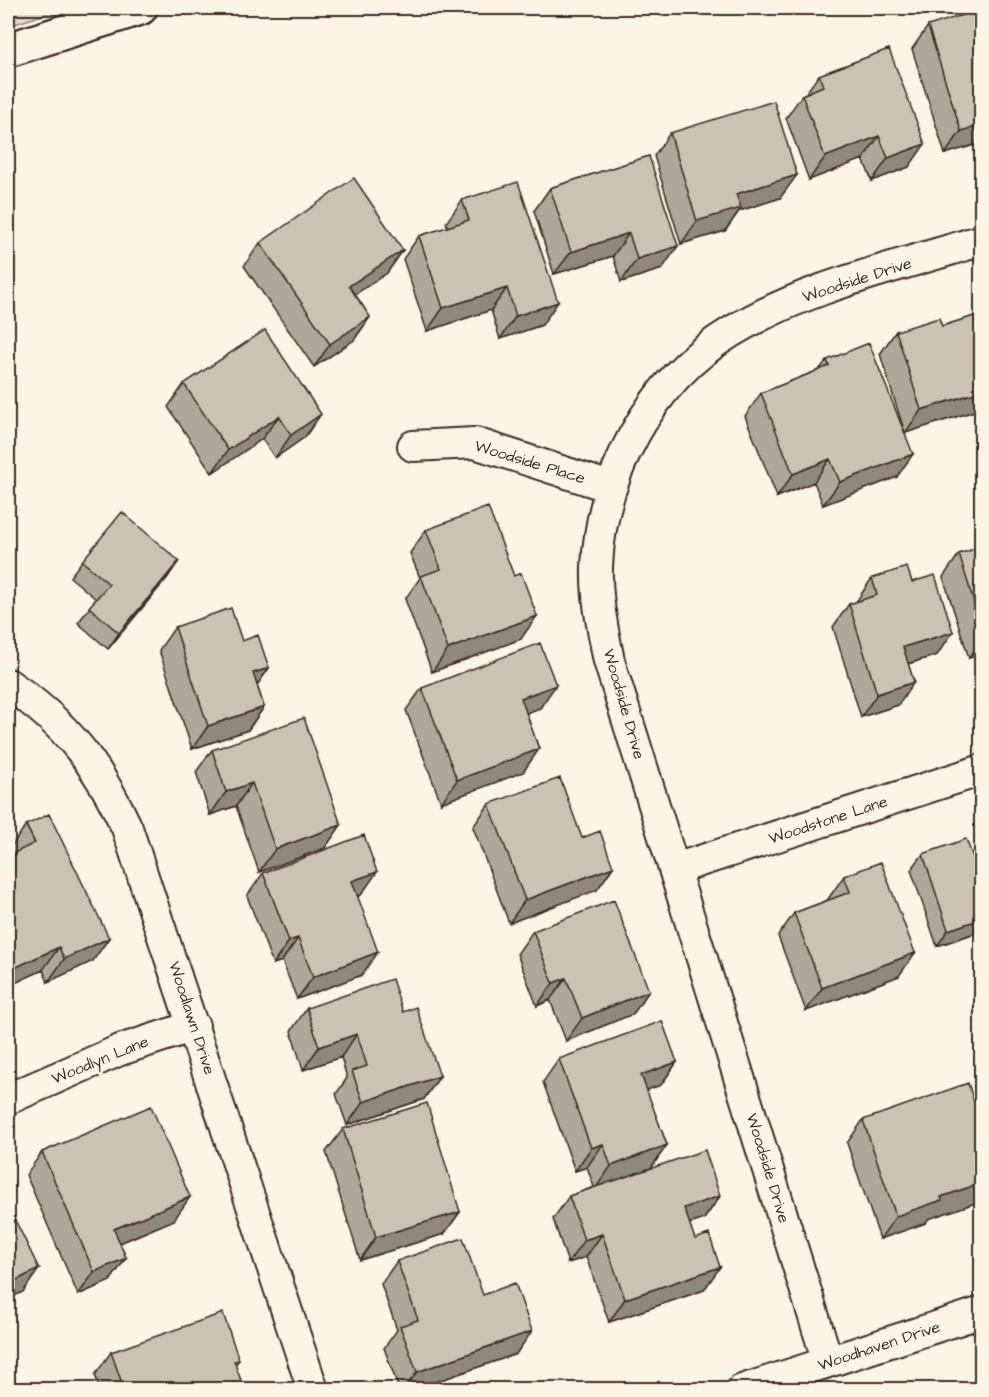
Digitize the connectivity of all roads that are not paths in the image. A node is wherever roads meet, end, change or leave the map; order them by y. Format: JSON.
{"nodes":[{"id":1,"x":140,"y":8,"type":"edge"},
{"id":2,"x":8,"y":50,"type":"edge"},
{"id":3,"x":981,"y":240,"type":"edge"},
{"id":4,"x":413,"y":446,"type":"dead end"},
{"id":5,"x":610,"y":487,"type":"junction"},
{"id":6,"x":8,"y":684,"type":"edge"},
{"id":7,"x":981,"y":771,"type":"edge"},
{"id":8,"x":675,"y":869,"type":"junction"},
{"id":9,"x":194,"y":1026,"type":"junction"},
{"id":10,"x":8,"y":1099,"type":"edge"},
{"id":11,"x":981,"y":1312,"type":"edge"},
{"id":12,"x":828,"y":1362,"type":"junction"},
{"id":13,"x":313,"y":1389,"type":"edge"},
{"id":14,"x":741,"y":1389,"type":"edge"}],
"edges":[{"from":1,"to":2,"type":"main road"},
{"from":3,"to":5,"type":"street","name":"Woodside Drive"},
{"from":4,"to":5,"type":"street","name":"Woodside Place"},
{"from":5,"to":8,"type":"street","name":"Woodside Drive"},
{"from":6,"to":9,"type":"street","name":"Woodlawn Drive"},
{"from":7,"to":8,"type":"street","name":"Woodstone Lane"},
{"from":8,"to":12,"type":"street","name":"Woodside Drive"},
{"from":9,"to":10,"type":"street","name":"Woodlyn Lane"},
{"from":9,"to":13,"type":"street","name":"Woodlawn Drive"},
{"from":11,"to":12,"type":"street","name":"Woodhaven Drive"},
{"from":12,"to":14,"type":"street","name":"Woodhaven Drive"}]}
